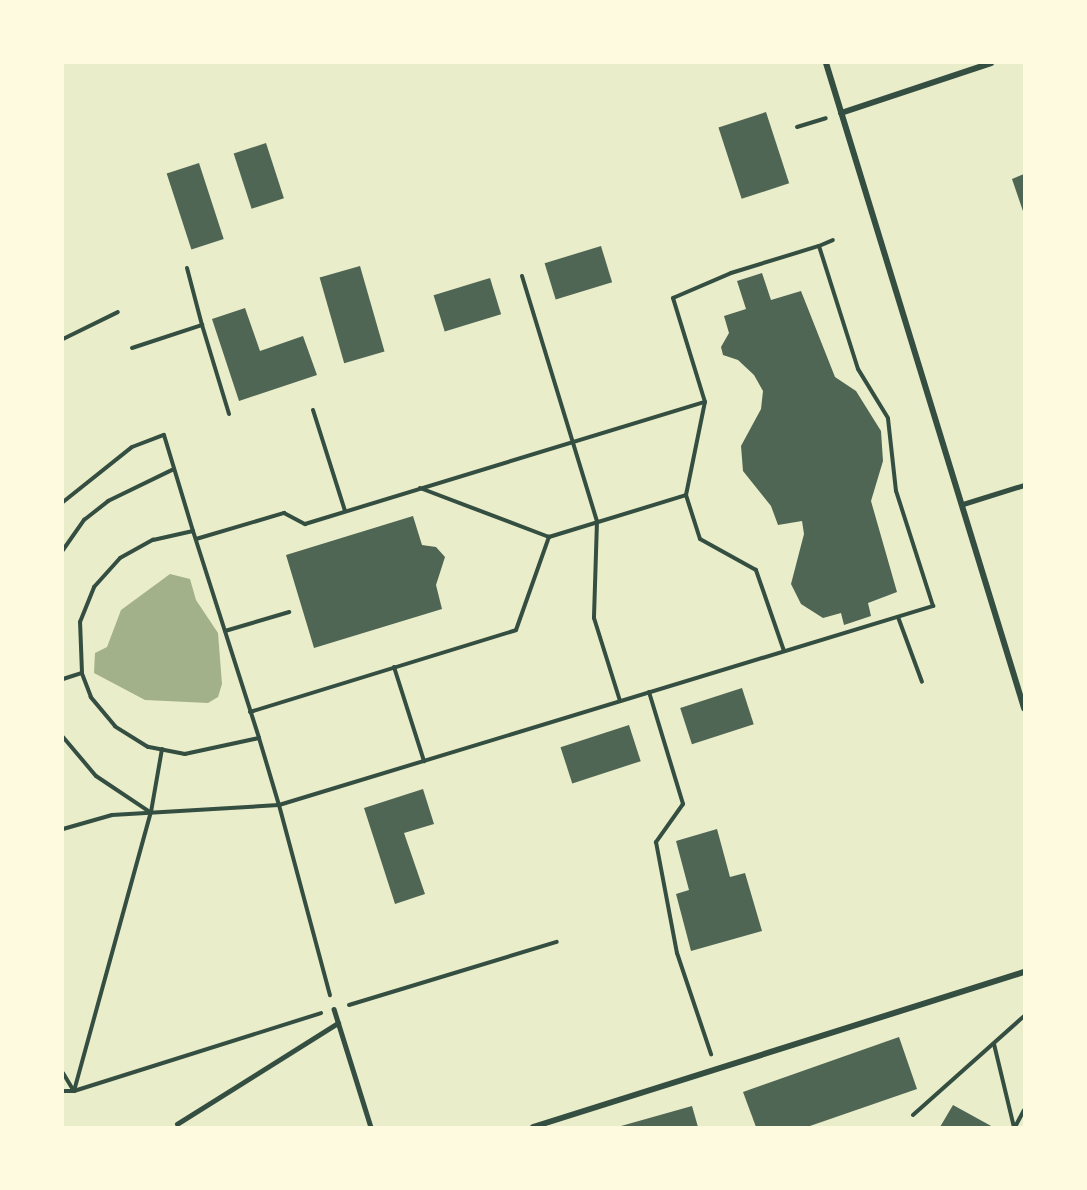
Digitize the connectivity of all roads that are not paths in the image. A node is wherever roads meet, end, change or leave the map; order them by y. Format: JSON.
{"nodes":[{"id":1,"x":826,"y":63,"type":"edge"},
{"id":2,"x":991,"y":63,"type":"edge"},
{"id":3,"x":841,"y":113,"type":"junction"},
{"id":4,"x":1024,"y":485,"type":"edge"},
{"id":5,"x":963,"y":504,"type":"junction"},
{"id":6,"x":1024,"y":708,"type":"edge"},
{"id":7,"x":1024,"y":972,"type":"edge"},
{"id":8,"x":334,"y":1009,"type":"road end"},
{"id":9,"x":338,"y":1023,"type":"junction"},
{"id":10,"x":177,"y":1124,"type":"dead end"},
{"id":11,"x":371,"y":1127,"type":"edge"},
{"id":12,"x":533,"y":1127,"type":"edge"}],
"edges":[{"from":1,"to":3,"type":"street"},
{"from":2,"to":3,"type":"street"},
{"from":3,"to":5,"type":"street"},
{"from":4,"to":5,"type":"lane"},
{"from":5,"to":6,"type":"street"},
{"from":7,"to":12,"type":"street"},
{"from":8,"to":9,"type":"lane"},
{"from":9,"to":10,"type":"lane"},
{"from":9,"to":11,"type":"lane"}]}
